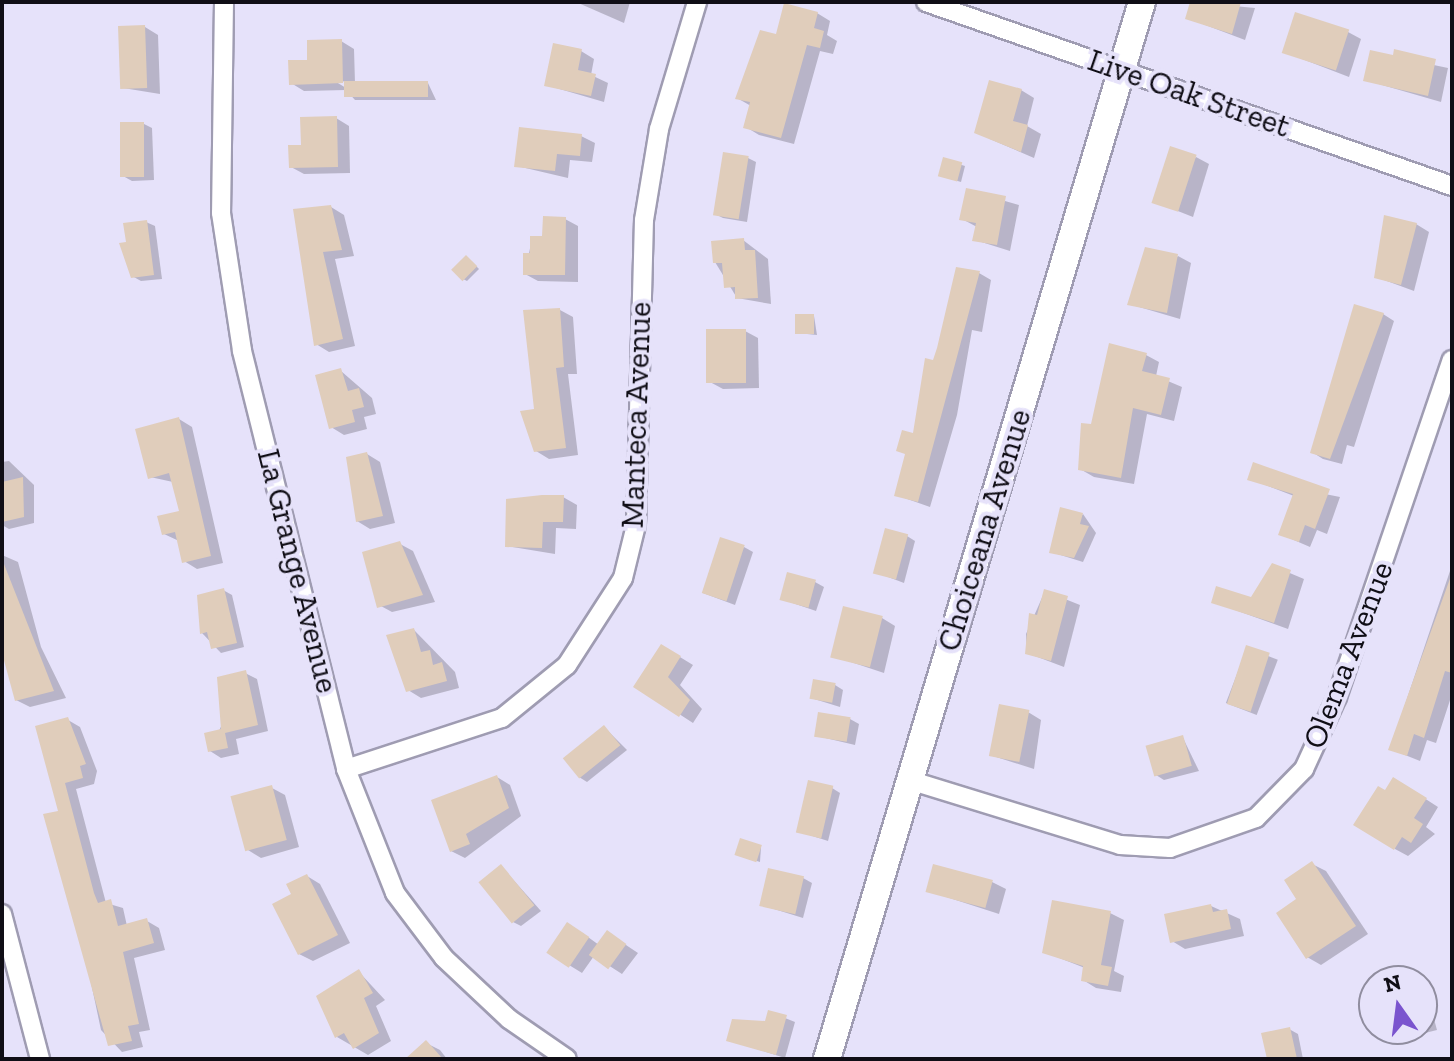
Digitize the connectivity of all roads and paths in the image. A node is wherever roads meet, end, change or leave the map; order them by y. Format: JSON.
{"nodes":[{"id":1,"x":224,"y":2,"type":"edge"},
{"id":2,"x":697,"y":2,"type":"edge"},
{"id":3,"x":926,"y":2,"type":"edge"},
{"id":4,"x":1142,"y":2,"type":"edge"},
{"id":5,"x":1122,"y":69,"type":"junction"},
{"id":6,"x":1452,"y":186,"type":"edge"},
{"id":7,"x":1452,"y":360,"type":"edge"},
{"id":8,"x":346,"y":769,"type":"junction"},
{"id":9,"x":909,"y":780,"type":"junction"},
{"id":10,"x":2,"y":914,"type":"edge"},
{"id":11,"x":40,"y":1059,"type":"edge"},
{"id":12,"x":567,"y":1059,"type":"edge"},
{"id":13,"x":827,"y":1059,"type":"edge"}],
"edges":[{"from":1,"to":8,"type":"street","name":"La Grange Avenue"},
{"from":2,"to":8,"type":"street","name":"Manteca Avenue"},
{"from":3,"to":5,"type":"street","name":"Live Oak Street"},
{"from":4,"to":5,"type":"street","name":"Choiceana Avenue"},
{"from":5,"to":6,"type":"street","name":"Live Oak Street"},
{"from":5,"to":9,"type":"street","name":"Choiceana Avenue"},
{"from":7,"to":9,"type":"street","name":"Olema Avenue"},
{"from":8,"to":12,"type":"street","name":"La Grange Avenue"},
{"from":9,"to":13,"type":"street","name":"Choiceana Avenue"},
{"from":10,"to":11,"type":"street"}]}
